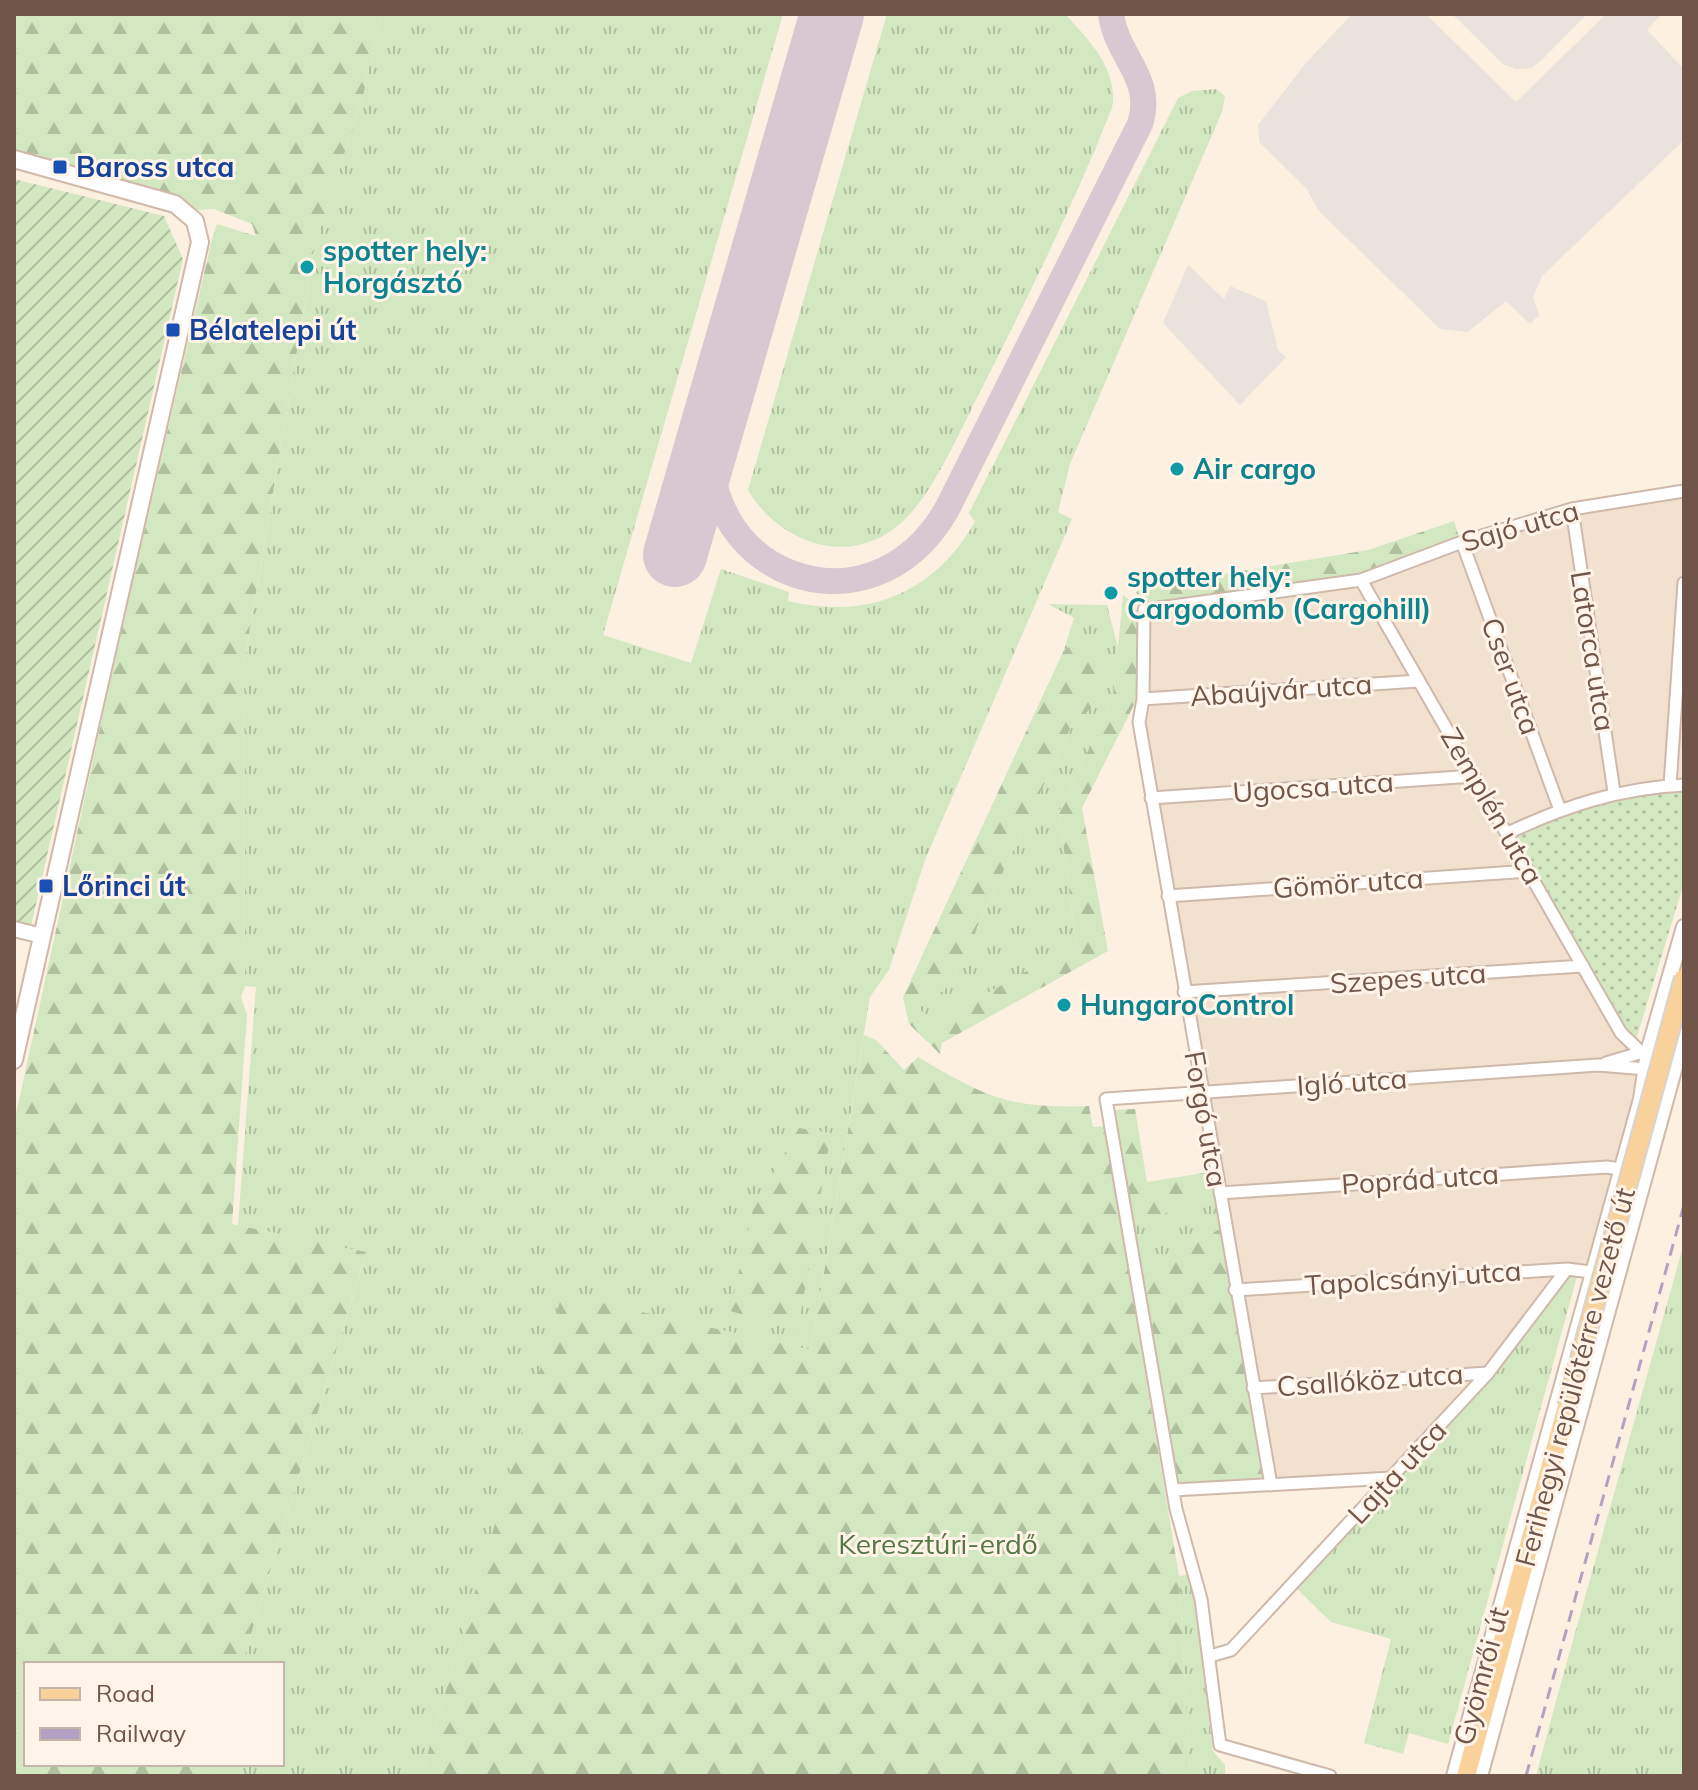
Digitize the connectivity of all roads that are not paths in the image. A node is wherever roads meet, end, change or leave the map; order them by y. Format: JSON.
{"nodes":[{"id":1,"x":14,"y":159,"type":"edge"},
{"id":2,"x":1684,"y":491,"type":"edge"},
{"id":3,"x":1572,"y":509,"type":"junction"},
{"id":4,"x":1462,"y":542,"type":"junction"},
{"id":5,"x":1361,"y":580,"type":"junction"},
{"id":6,"x":1684,"y":583,"type":"edge"},
{"id":7,"x":1144,"y":610,"type":"joint"},
{"id":8,"x":1419,"y":681,"type":"junction"},
{"id":9,"x":1143,"y":699,"type":"junction"},
{"id":10,"x":1474,"y":776,"type":"junction"},
{"id":11,"x":1670,"y":785,"type":"junction"},
{"id":12,"x":1684,"y":785,"type":"edge"},
{"id":13,"x":1614,"y":792,"type":"junction"},
{"id":14,"x":1151,"y":798,"type":"junction"},
{"id":15,"x":1560,"y":810,"type":"junction"},
{"id":16,"x":1508,"y":833,"type":"junction"},
{"id":17,"x":1529,"y":871,"type":"junction"},
{"id":18,"x":1168,"y":896,"type":"junction"},
{"id":19,"x":1684,"y":927,"type":"edge"},
{"id":20,"x":14,"y":929,"type":"edge"},
{"id":21,"x":42,"y":936,"type":"junction"},
{"id":22,"x":1583,"y":966,"type":"junction"},
{"id":23,"x":1684,"y":978,"type":"edge"},
{"id":24,"x":1184,"y":992,"type":"junction"},
{"id":25,"x":1621,"y":1033,"type":"junction"},
{"id":26,"x":1684,"y":1037,"type":"edge"},
{"id":27,"x":1645,"y":1052,"type":"junction"},
{"id":28,"x":14,"y":1060,"type":"edge"},
{"id":29,"x":1624,"y":1062,"type":"junction"},
{"id":30,"x":1681,"y":1064,"type":"edge"},
{"id":31,"x":1646,"y":1069,"type":"junction"},
{"id":32,"x":1203,"y":1092,"type":"junction"},
{"id":33,"x":1619,"y":1169,"type":"junction"},
{"id":34,"x":1220,"y":1193,"type":"junction"},
{"id":35,"x":1567,"y":1269,"type":"junction"},
{"id":36,"x":1591,"y":1272,"type":"junction"},
{"id":37,"x":1235,"y":1290,"type":"junction"},
{"id":38,"x":1488,"y":1373,"type":"junction"},
{"id":39,"x":1253,"y":1388,"type":"junction"},
{"id":40,"x":1392,"y":1478,"type":"junction"},
{"id":41,"x":1271,"y":1485,"type":"junction"},
{"id":42,"x":1173,"y":1490,"type":"junction"},
{"id":43,"x":1210,"y":1656,"type":"junction"},
{"id":44,"x":1330,"y":1776,"type":"edge"},
{"id":45,"x":1454,"y":1776,"type":"edge"},
{"id":46,"x":1466,"y":1776,"type":"edge"},
{"id":47,"x":1480,"y":1776,"type":"edge"}],
"edges":[{"from":1,"to":21,"type":"main road"},
{"from":2,"to":3,"type":"street","name":"Sajó utca"},
{"from":3,"to":4,"type":"street","name":"Sajó utca"},
{"from":3,"to":13,"type":"street","name":"Latorca utca"},
{"from":4,"to":5,"type":"street","name":"Sajó utca"},
{"from":4,"to":15,"type":"street","name":"Cser utca"},
{"from":5,"to":7,"type":"street","name":"Sajó utca"},
{"from":5,"to":8,"type":"street","name":"Zemplén utca"},
{"from":6,"to":11,"type":"street"},
{"from":7,"to":9,"type":"street","name":"Forgó utca"},
{"from":8,"to":9,"type":"street","name":"Abaújvár utca"},
{"from":8,"to":10,"type":"street","name":"Zemplén utca"},
{"from":9,"to":14,"type":"street","name":"Forgó utca"},
{"from":10,"to":14,"type":"street","name":"Ugocsa utca"},
{"from":10,"to":16,"type":"street","name":"Zemplén utca"},
{"from":11,"to":12,"type":"street"},
{"from":11,"to":13,"type":"street"},
{"from":13,"to":15,"type":"street"},
{"from":14,"to":18,"type":"street","name":"Forgó utca"},
{"from":15,"to":16,"type":"street"},
{"from":16,"to":17,"type":"street","name":"Zemplén utca"},
{"from":17,"to":18,"type":"street","name":"Gömör utca"},
{"from":17,"to":22,"type":"street","name":"Zemplén utca"},
{"from":18,"to":24,"type":"street","name":"Forgó utca"},
{"from":19,"to":27,"type":"street","name":"Gyömrői út"},
{"from":20,"to":21,"type":"street"},
{"from":21,"to":28,"type":"main road"},
{"from":22,"to":24,"type":"street","name":"Szepes utca"},
{"from":22,"to":25,"type":"street","name":"Zemplén utca"},
{"from":23,"to":46,"type":"main road","name":"Ferihegyi repülőtérre vezető út","bridge":true},
{"from":24,"to":32,"type":"street","name":"Forgó utca"},
{"from":25,"to":27,"type":"street","name":"Zemplén utca"},
{"from":25,"to":29,"type":"street","name":"Zemplén utca"},
{"from":26,"to":30,"type":"street"},
{"from":27,"to":29,"type":"street","name":"Igló utca"},
{"from":27,"to":30,"type":"street"},
{"from":27,"to":31,"type":"street","name":"Gyömrői út"},
{"from":29,"to":31,"type":"street","name":"Igló utca"},
{"from":29,"to":32,"type":"street","name":"Igló utca"},
{"from":30,"to":31,"type":"street"},
{"from":30,"to":47,"type":"street","name":"Gyömrői út"},
{"from":31,"to":33,"type":"street","name":"Gyömrői út"},
{"from":32,"to":34,"type":"street","name":"Forgó utca"},
{"from":32,"to":42,"type":"street","name":"Igló utca"},
{"from":33,"to":34,"type":"street","name":"Poprád utca"},
{"from":33,"to":36,"type":"street","name":"Gyömrői út"},
{"from":34,"to":37,"type":"street","name":"Forgó utca"},
{"from":35,"to":36,"type":"street","name":"Tapolcsányi utca"},
{"from":35,"to":37,"type":"street","name":"Tapolcsányi utca"},
{"from":35,"to":38,"type":"street","name":"Lajta utca"},
{"from":36,"to":45,"type":"street","name":"Gyömrői út"},
{"from":37,"to":39,"type":"street","name":"Forgó utca"},
{"from":38,"to":39,"type":"street","name":"Csallóköz utca"},
{"from":38,"to":40,"type":"street","name":"Lajta utca"},
{"from":39,"to":41,"type":"street","name":"Forgó utca"},
{"from":40,"to":41,"type":"street"},
{"from":40,"to":43,"type":"street","name":"Lajta utca"},
{"from":41,"to":42,"type":"street"},
{"from":42,"to":43,"type":"street"},
{"from":43,"to":44,"type":"street"}]}
